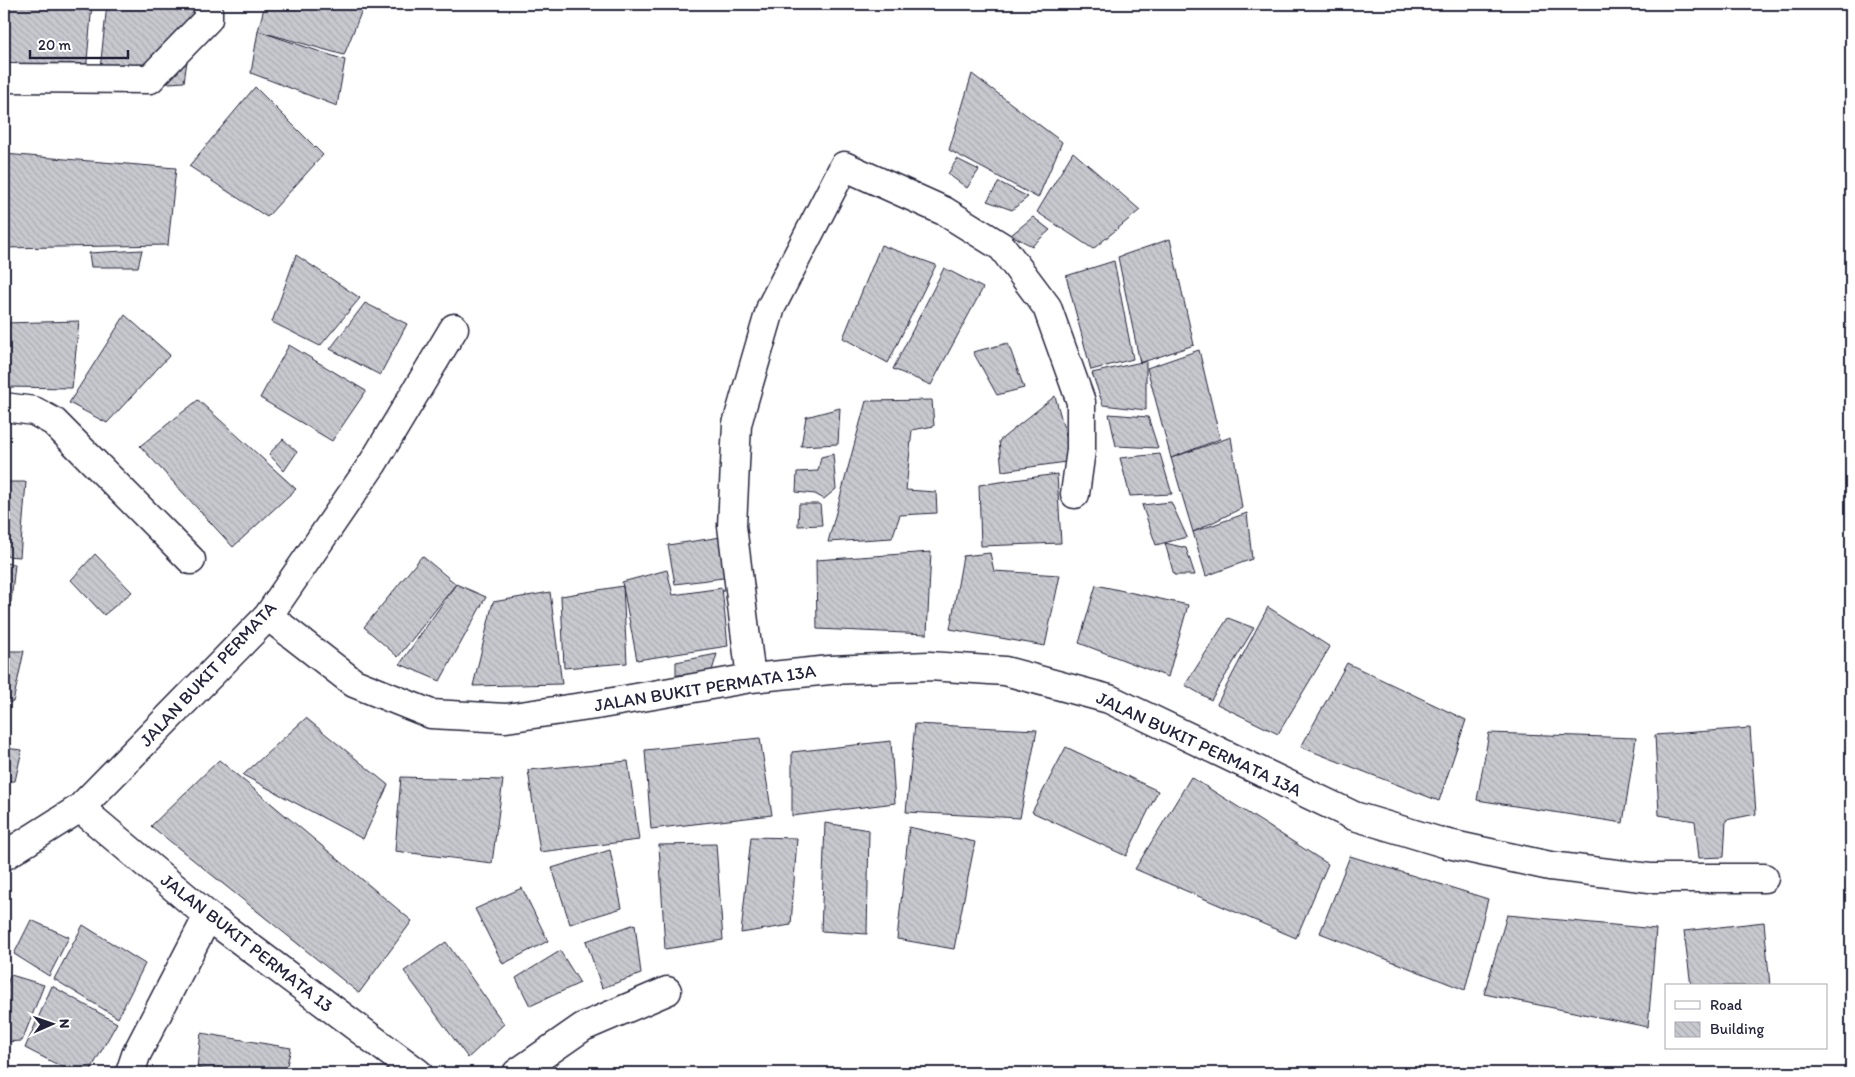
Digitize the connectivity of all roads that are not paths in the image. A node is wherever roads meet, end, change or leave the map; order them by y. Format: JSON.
{"nodes":[{"id":1,"x":208,"y":4,"type":"edge"},
{"id":2,"x":4,"y":78,"type":"edge"},
{"id":3,"x":454,"y":328,"type":"dead end"},
{"id":4,"x":4,"y":407,"type":"edge"},
{"id":5,"x":1075,"y":494,"type":"dead end"},
{"id":6,"x":191,"y":560,"type":"dead end"},
{"id":7,"x":268,"y":616,"type":"junction"},
{"id":8,"x":751,"y":678,"type":"junction"},
{"id":9,"x":80,"y":808,"type":"junction"},
{"id":10,"x":4,"y":856,"type":"edge"},
{"id":11,"x":1764,"y":878,"type":"dead end"},
{"id":12,"x":208,"y":916,"type":"junction"},
{"id":13,"x":667,"y":991,"type":"dead end"},
{"id":14,"x":130,"y":1073,"type":"edge"},
{"id":15,"x":418,"y":1073,"type":"edge"},
{"id":16,"x":517,"y":1073,"type":"edge"}],
"edges":[{"from":1,"to":2,"type":"street"},
{"from":3,"to":7,"type":"street","name":"JALAN BUKIT PERMATA"},
{"from":4,"to":6,"type":"street"},
{"from":5,"to":8,"type":"street"},
{"from":7,"to":8,"type":"street","name":"JALAN BUKIT PERMATA 13A"},
{"from":7,"to":9,"type":"street","name":"JALAN BUKIT PERMATA"},
{"from":8,"to":11,"type":"street","name":"JALAN BUKIT PERMATA 13A"},
{"from":9,"to":10,"type":"street","name":"JALAN BUKIT PERMATA"},
{"from":9,"to":12,"type":"street","name":"JALAN BUKIT PERMATA 13"},
{"from":12,"to":14,"type":"street"},
{"from":12,"to":15,"type":"street","name":"JALAN BUKIT PERMATA 13"},
{"from":13,"to":16,"type":"street"}]}
